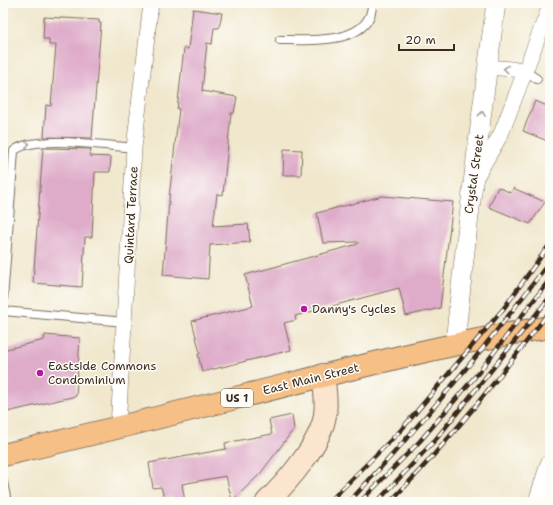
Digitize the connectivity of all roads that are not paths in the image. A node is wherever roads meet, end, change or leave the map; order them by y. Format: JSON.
{"nodes":[{"id":1,"x":151,"y":3,"type":"edge"},
{"id":2,"x":372,"y":3,"type":"edge"},
{"id":3,"x":496,"y":3,"type":"edge"},
{"id":4,"x":550,"y":6,"type":"edge"},
{"id":5,"x":280,"y":40,"type":"dead end"},
{"id":6,"x":487,"y":67,"type":"junction"},
{"id":7,"x":524,"y":70,"type":"junction"},
{"id":8,"x":537,"y":79,"type":"dead end"},
{"id":9,"x":134,"y":148,"type":"junction"},
{"id":10,"x":474,"y":181,"type":"junction"},
{"id":11,"x":3,"y":300,"type":"edge"},
{"id":12,"x":3,"y":311,"type":"edge"},
{"id":13,"x":125,"y":322,"type":"junction"},
{"id":14,"x":550,"y":327,"type":"edge"},
{"id":15,"x":455,"y":344,"type":"junction"},
{"id":16,"x":323,"y":375,"type":"junction"},
{"id":17,"x":118,"y":428,"type":"junction"},
{"id":18,"x":3,"y":456,"type":"edge"},
{"id":19,"x":550,"y":464,"type":"edge"},
{"id":20,"x":3,"y":482,"type":"edge"},
{"id":21,"x":543,"y":495,"type":"edge"},
{"id":22,"x":7,"y":502,"type":"edge"},
{"id":23,"x":267,"y":502,"type":"edge"}],
"edges":[{"from":1,"to":9,"type":"street","name":"Quintard Terrace"},
{"from":2,"to":5,"type":"lane"},
{"from":3,"to":6,"type":"street","name":"Crystal Street"},
{"from":4,"to":7,"type":"street"},
{"from":7,"to":6,"type":"street","one_way":true},
{"from":10,"to":6,"type":"street","name":"Crystal Street","one_way":true},
{"from":7,"to":8,"type":"lane"},
{"from":7,"to":10,"type":"street"},
{"from":11,"to":9,"type":"lane","one_way":true},
{"from":9,"to":13,"type":"street","name":"Quintard Terrace"},
{"from":10,"to":15,"type":"street","name":"Crystal Street"},
{"from":12,"to":13,"type":"lane"},
{"from":13,"to":17,"type":"street","name":"Quintard Terrace"},
{"from":14,"to":15,"type":"main road","name":"East Main Street","number":"US 1"},
{"from":15,"to":16,"type":"main road","name":"East Main Street","number":"US 1"},
{"from":16,"to":17,"type":"main road","name":"East Main Street","number":"US 1"},
{"from":16,"to":23,"type":"main road"},
{"from":17,"to":18,"type":"main road","name":"East Main Street","number":"US 1"},
{"from":19,"to":21,"type":"street"},
{"from":20,"to":22,"type":"lane"}]}
